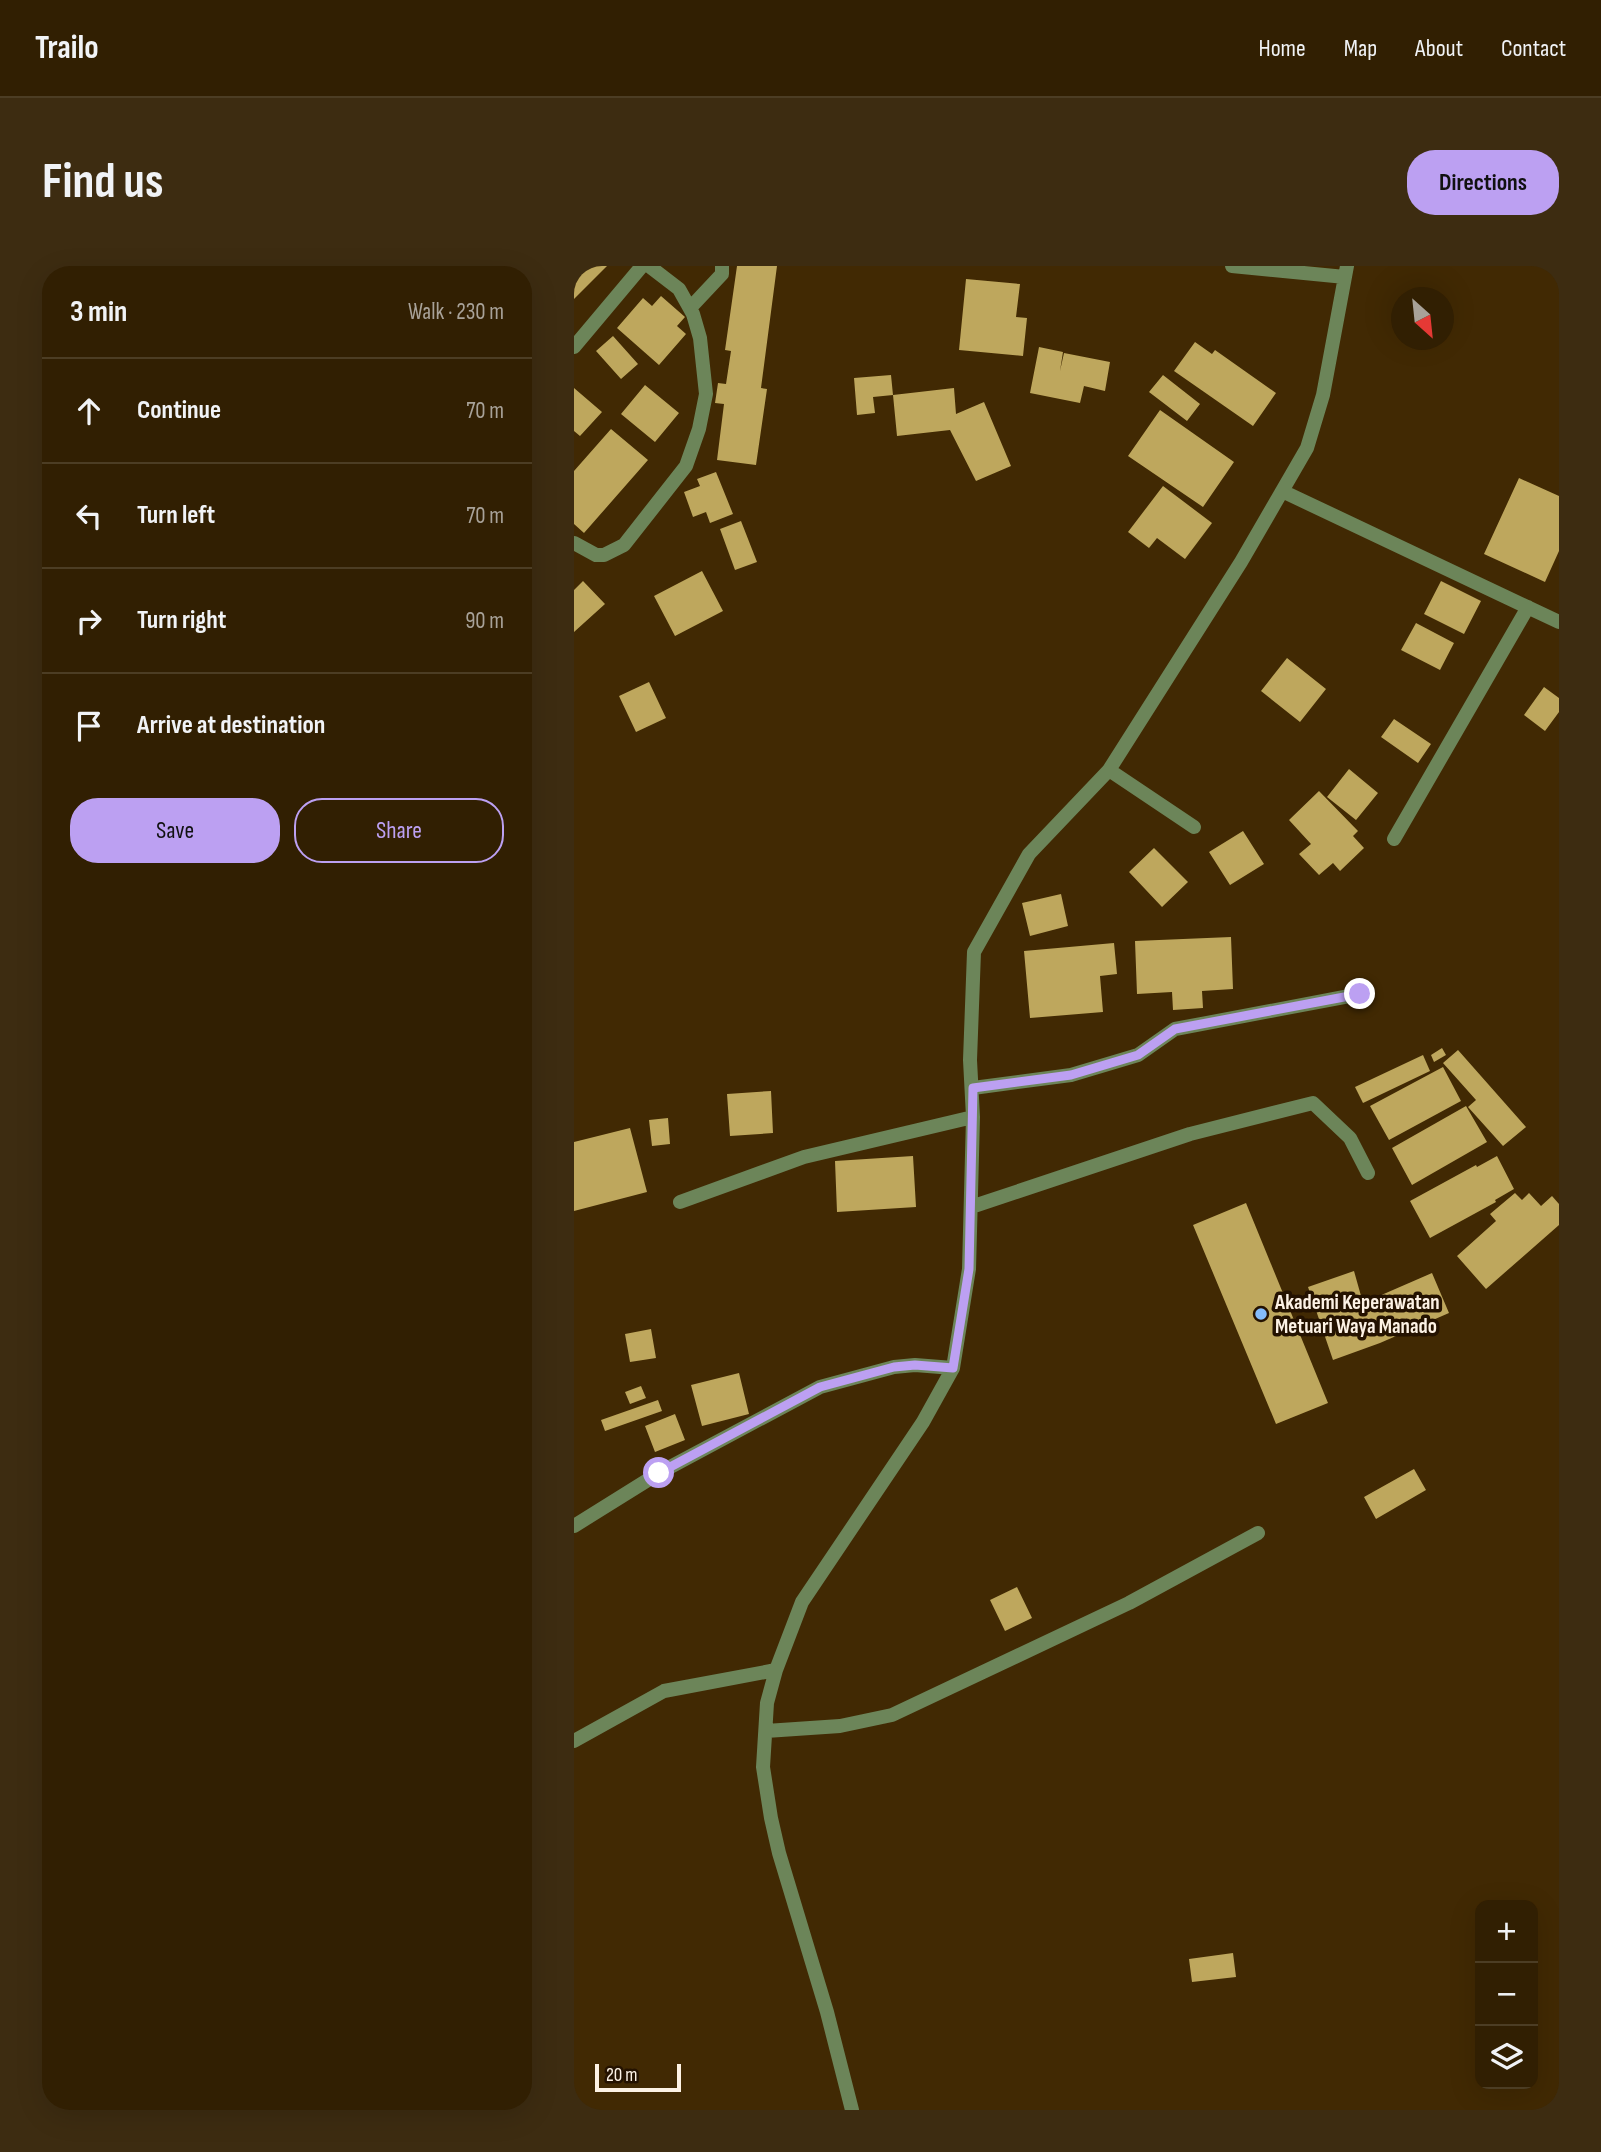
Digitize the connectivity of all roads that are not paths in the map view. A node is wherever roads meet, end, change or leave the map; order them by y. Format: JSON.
{"nodes":[{"id":1,"x":642,"y":266,"type":"edge"},
{"id":2,"x":649,"y":266,"type":"edge"},
{"id":3,"x":722,"y":266,"type":"edge"},
{"id":4,"x":1232,"y":266,"type":"edge"},
{"id":5,"x":1346,"y":272,"type":"edge"},
{"id":6,"x":691,"y":307,"type":"junction"},
{"id":7,"x":574,"y":347,"type":"edge"},
{"id":8,"x":1282,"y":491,"type":"junction"},
{"id":9,"x":574,"y":543,"type":"edge"},
{"id":10,"x":1528,"y":607,"type":"junction"},
{"id":11,"x":1559,"y":622,"type":"edge"},
{"id":12,"x":1109,"y":770,"type":"junction"},
{"id":13,"x":1194,"y":827,"type":"dead end"},
{"id":14,"x":1394,"y":839,"type":"dead end"},
{"id":15,"x":1360,"y":994,"type":"dead end"},
{"id":16,"x":973,"y":1088,"type":"junction"},
{"id":17,"x":973,"y":1117,"type":"junction"},
{"id":18,"x":1368,"y":1173,"type":"dead end"},
{"id":19,"x":680,"y":1202,"type":"dead end"},
{"id":20,"x":971,"y":1207,"type":"junction"},
{"id":21,"x":953,"y":1368,"type":"junction"},
{"id":22,"x":574,"y":1526,"type":"edge"},
{"id":23,"x":1258,"y":1533,"type":"dead end"},
{"id":24,"x":776,"y":1670,"type":"junction"},
{"id":25,"x":766,"y":1731,"type":"junction"},
{"id":26,"x":574,"y":1741,"type":"edge"},
{"id":27,"x":852,"y":2110,"type":"edge"}],
"edges":[{"from":1,"to":7,"type":"street"},
{"from":2,"to":6,"type":"street"},
{"from":3,"to":6,"type":"street"},
{"from":4,"to":5,"type":"street"},
{"from":5,"to":8,"type":"street"},
{"from":6,"to":9,"type":"street"},
{"from":8,"to":10,"type":"street"},
{"from":8,"to":12,"type":"street"},
{"from":10,"to":11,"type":"street"},
{"from":10,"to":14,"type":"street"},
{"from":12,"to":13,"type":"street"},
{"from":12,"to":16,"type":"street"},
{"from":15,"to":16,"type":"street"},
{"from":16,"to":17,"type":"street"},
{"from":17,"to":19,"type":"street"},
{"from":17,"to":20,"type":"street"},
{"from":18,"to":20,"type":"street"},
{"from":20,"to":21,"type":"street"},
{"from":21,"to":22,"type":"street"},
{"from":21,"to":24,"type":"street"},
{"from":23,"to":25,"type":"street"},
{"from":24,"to":25,"type":"street"},
{"from":24,"to":26,"type":"street"},
{"from":25,"to":27,"type":"street"}]}
